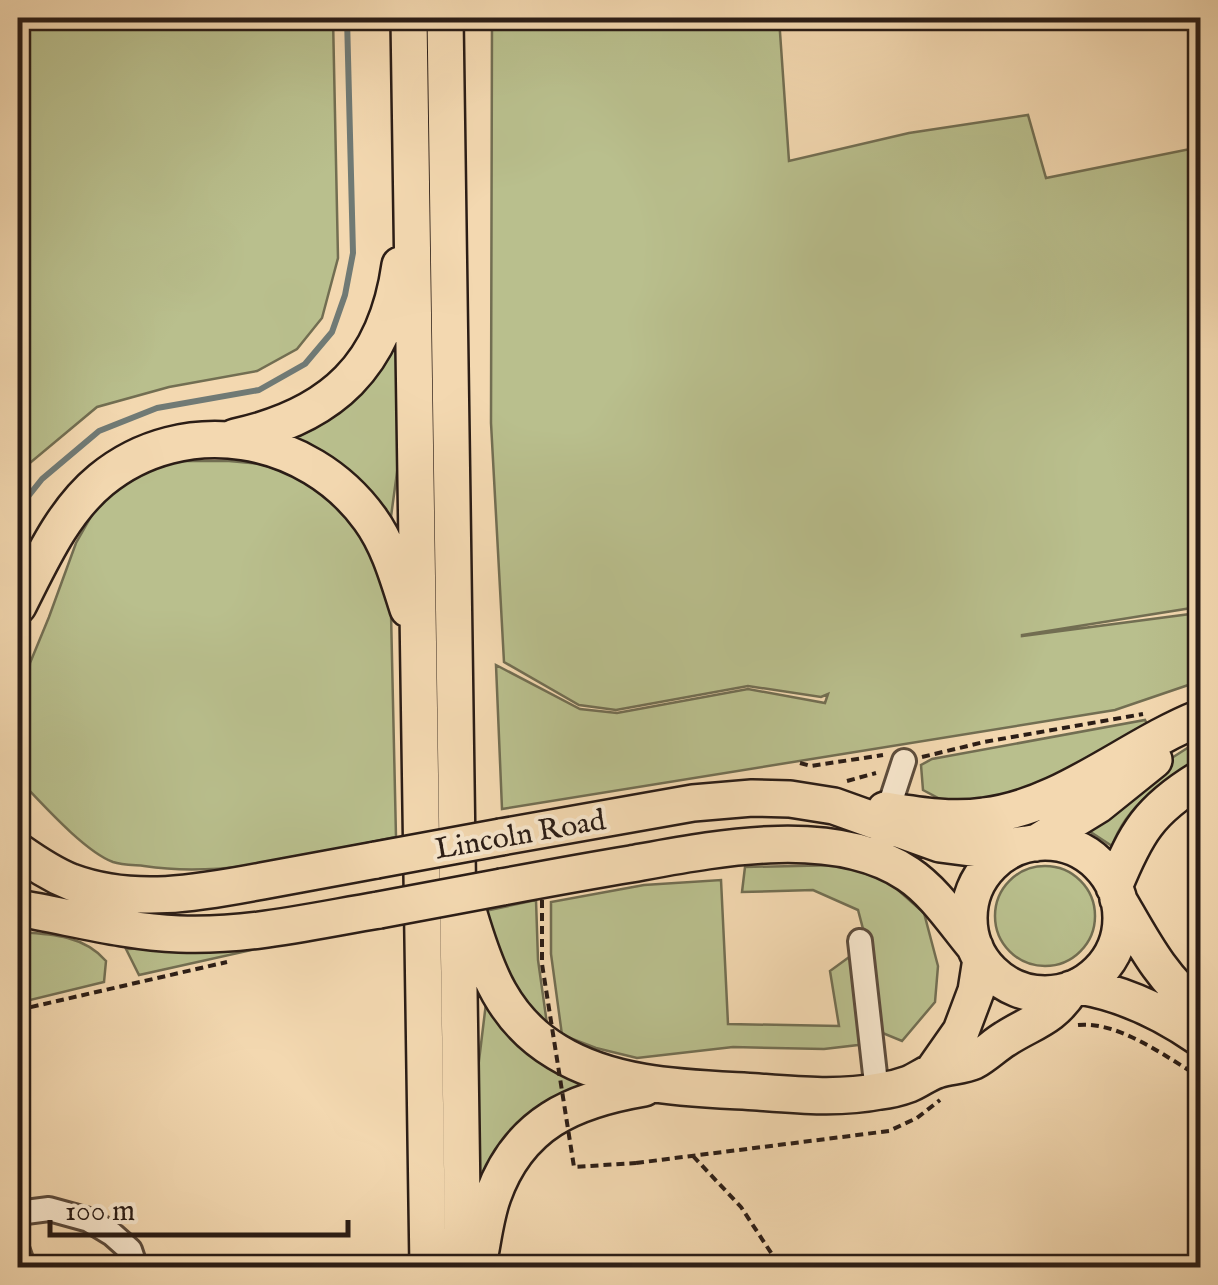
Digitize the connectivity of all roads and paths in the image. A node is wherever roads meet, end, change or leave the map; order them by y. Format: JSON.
{"nodes":[{"id":1,"x":409,"y":18,"type":"edge"},
{"id":2,"x":445,"y":18,"type":"edge"},
{"id":3,"x":412,"y":174,"type":"junction"},
{"id":4,"x":229,"y":438,"type":"junction"},
{"id":5,"x":18,"y":606,"type":"edge"},
{"id":6,"x":419,"y":644,"type":"junction"},
{"id":7,"x":1150,"y":713,"type":"dead end"},
{"id":8,"x":1200,"y":718,"type":"edge"},
{"id":9,"x":1200,"y":727,"type":"edge"},
{"id":10,"x":904,"y":761,"type":"junction"},
{"id":11,"x":800,"y":763,"type":"dead end"},
{"id":12,"x":1200,"y":780,"type":"edge"},
{"id":13,"x":836,"y":794,"type":"junction"},
{"id":14,"x":888,"y":810,"type":"junction"},
{"id":15,"x":1031,"y":844,"type":"junction"},
{"id":16,"x":18,"y":851,"type":"edge"},
{"id":17,"x":457,"y":875,"type":"junction"},
{"id":18,"x":1116,"y":892,"type":"junction"},
{"id":19,"x":542,"y":900,"type":"dead end"},
{"id":20,"x":18,"y":908,"type":"edge"},
{"id":21,"x":860,"y":941,"type":"dead end"},
{"id":22,"x":978,"y":953,"type":"junction"},
{"id":23,"x":142,"y":982,"type":"dead end"},
{"id":24,"x":1075,"y":987,"type":"junction"},
{"id":25,"x":1200,"y":1008,"type":"edge"},
{"id":26,"x":18,"y":1010,"type":"edge"},
{"id":27,"x":1200,"y":1038,"type":"edge"},
{"id":28,"x":933,"y":1071,"type":"junction"},
{"id":29,"x":660,"y":1086,"type":"junction"},
{"id":30,"x":877,"y":1092,"type":"junction"},
{"id":31,"x":694,"y":1156,"type":"dead end"},
{"id":32,"x":636,"y":1163,"type":"dead end"},
{"id":33,"x":18,"y":1213,"type":"edge"},
{"id":34,"x":18,"y":1251,"type":"edge"},
{"id":35,"x":24,"y":1268,"type":"edge"},
{"id":36,"x":136,"y":1268,"type":"edge"},
{"id":37,"x":428,"y":1268,"type":"edge"},
{"id":38,"x":463,"y":1268,"type":"edge"},
{"id":39,"x":478,"y":1268,"type":"edge"},
{"id":40,"x":781,"y":1268,"type":"edge"}],
"edges":[{"from":1,"to":3,"type":"highway"},
{"from":2,"to":17,"type":"highway"},
{"from":3,"to":4,"type":"highway"},
{"from":3,"to":6,"type":"highway"},
{"from":4,"to":5,"type":"highway"},
{"from":4,"to":6,"type":"highway"},
{"from":6,"to":37,"type":"highway"},
{"from":7,"to":10,"type":"path"},
{"from":8,"to":14,"type":"highway"},
{"from":9,"to":15,"type":"highway"},
{"from":10,"to":11,"type":"path"},
{"from":10,"to":13,"type":"path"},
{"from":10,"to":14,"type":"lane"},
{"from":12,"to":18,"type":"highway"},
{"from":13,"to":14,"type":"highway"},
{"from":13,"to":15,"type":"highway","name":"Lincoln Road"},
{"from":13,"to":16,"type":"highway","name":"Lincoln Road","bridge":true},
{"from":15,"to":18,"type":"highway"},
{"from":15,"to":22,"type":"highway"},
{"from":17,"to":29,"type":"highway"},
{"from":17,"to":38,"type":"highway"},
{"from":18,"to":24,"type":"highway"},
{"from":18,"to":25,"type":"highway"},
{"from":19,"to":32,"type":"path","bridge":true},
{"from":20,"to":22,"type":"highway","name":"Lincoln Road","bridge":true},
{"from":21,"to":30,"type":"lane"},
{"from":22,"to":24,"type":"highway"},
{"from":22,"to":28,"type":"highway"},
{"from":23,"to":26,"type":"path"},
{"from":24,"to":27,"type":"highway"},
{"from":24,"to":28,"type":"highway"},
{"from":28,"to":30,"type":"highway"},
{"from":29,"to":30,"type":"highway"},
{"from":29,"to":39,"type":"highway"},
{"from":31,"to":40,"type":"path"},
{"from":33,"to":36,"type":"lane"},
{"from":34,"to":35,"type":"lane"}]}
